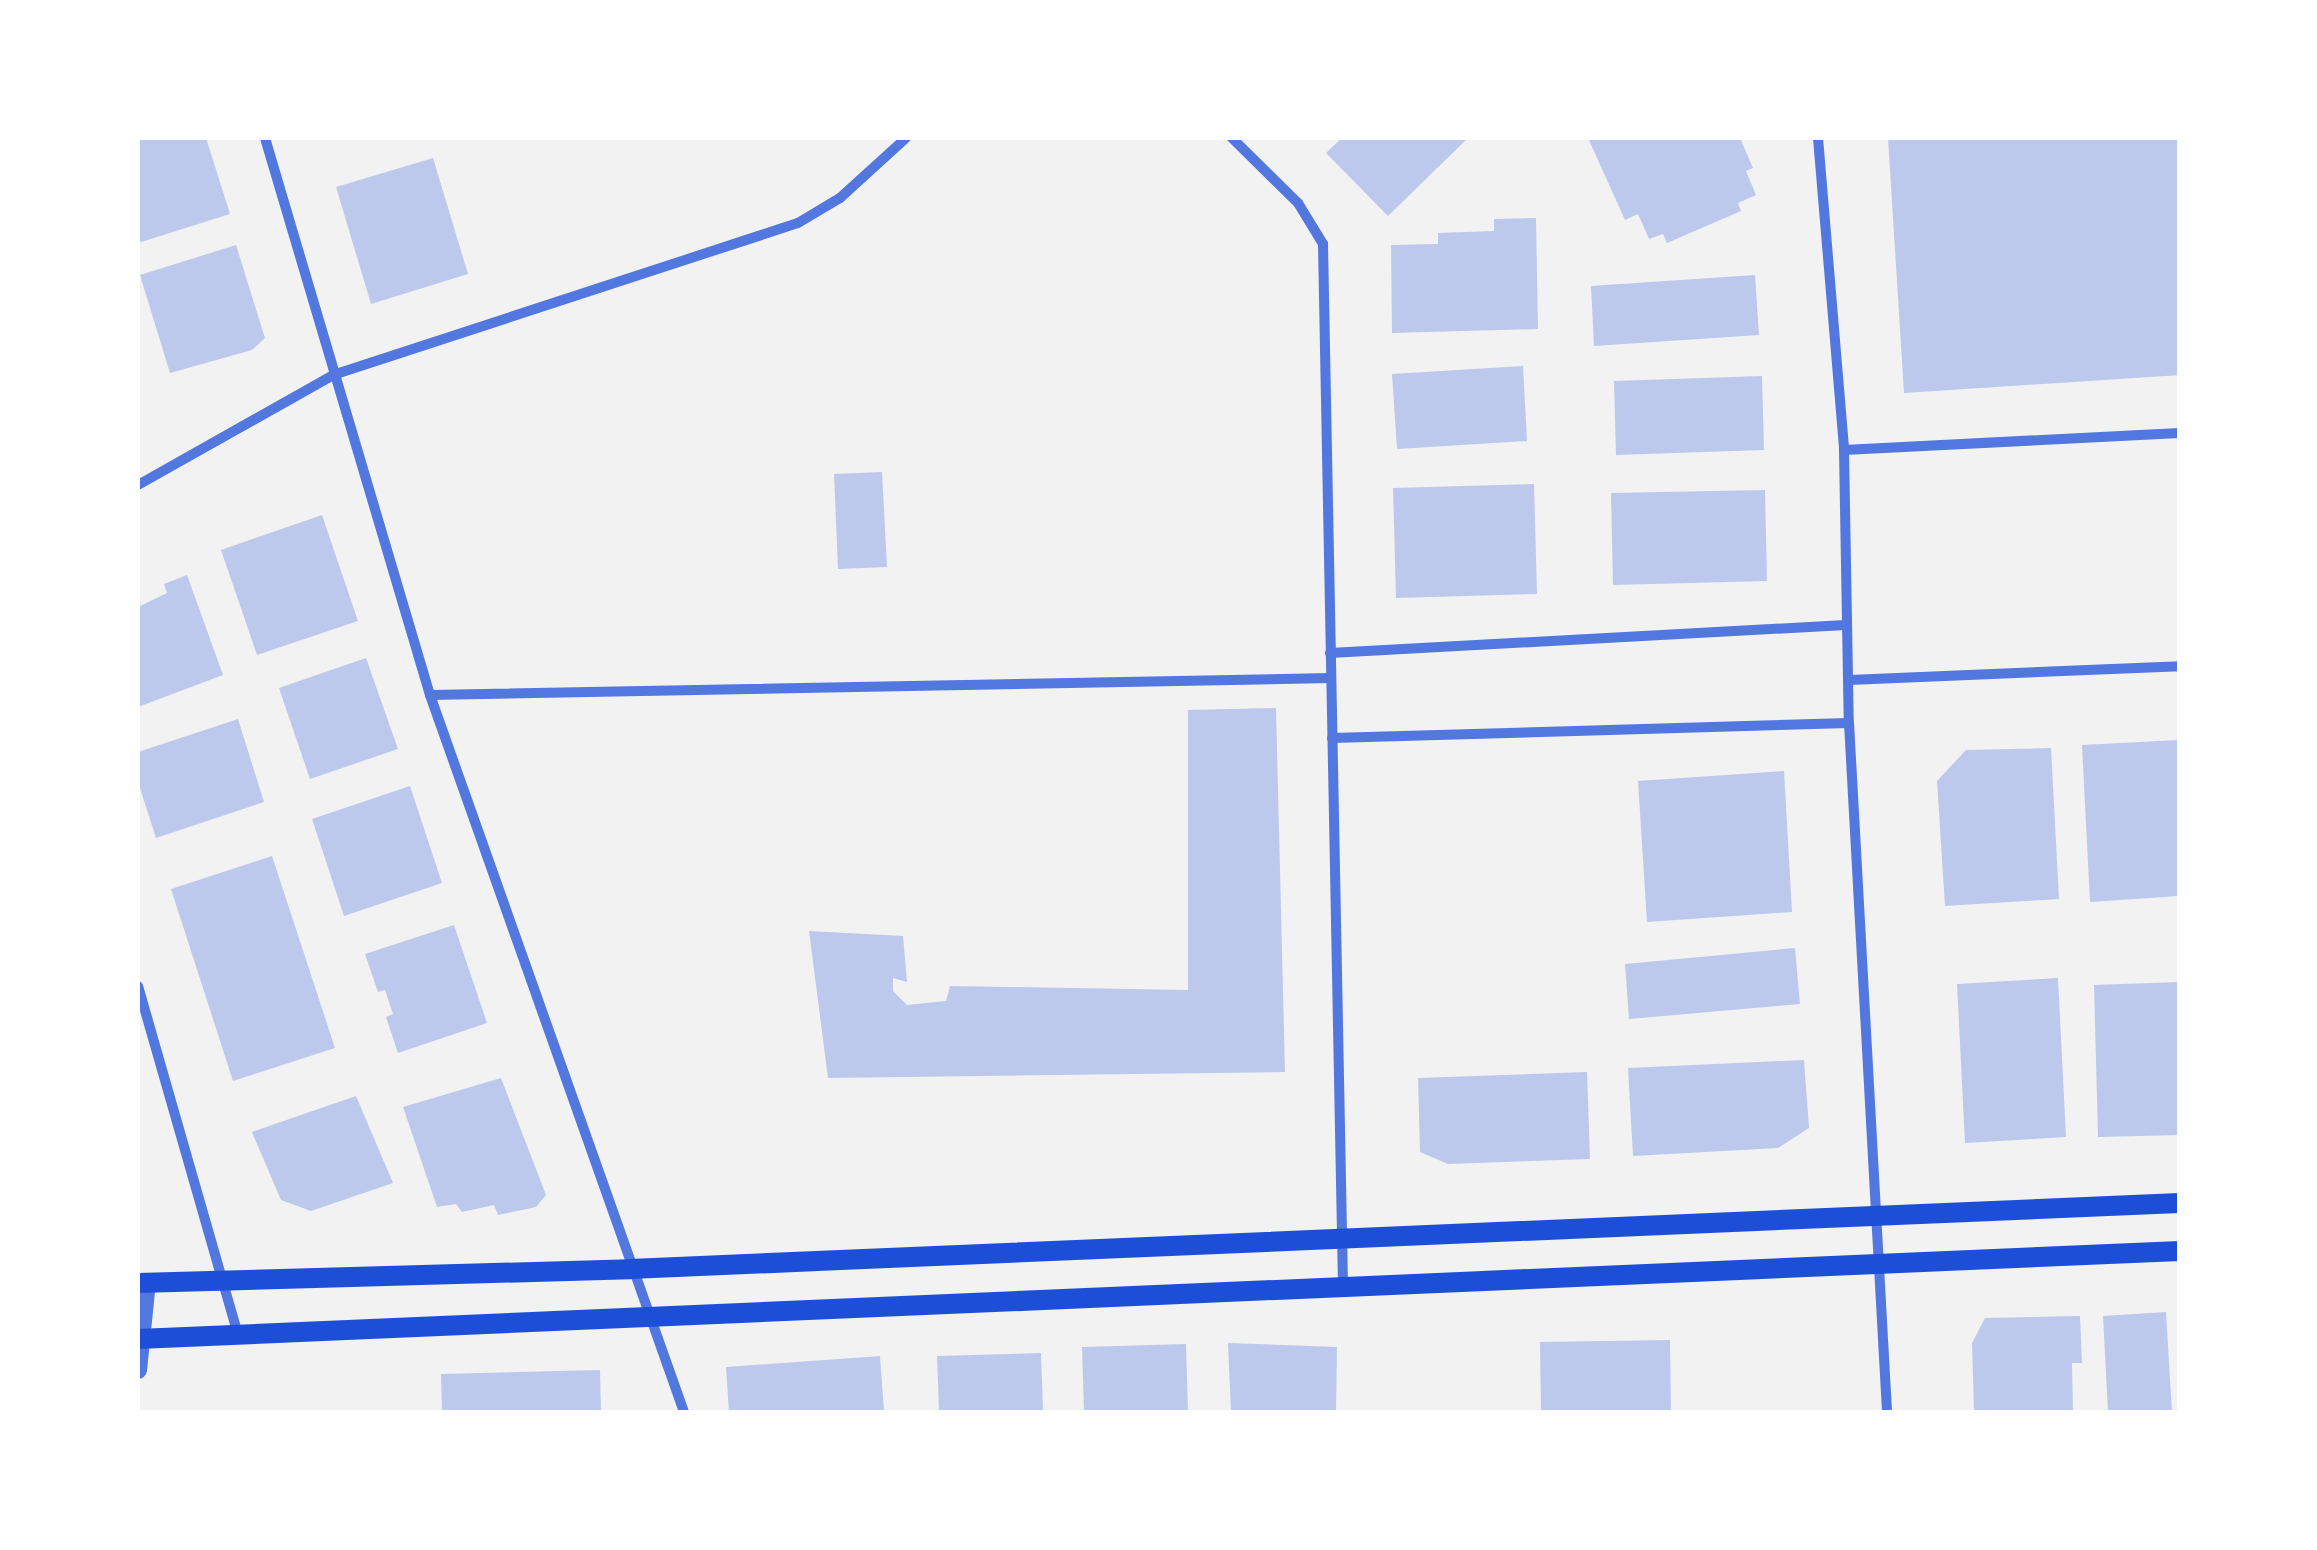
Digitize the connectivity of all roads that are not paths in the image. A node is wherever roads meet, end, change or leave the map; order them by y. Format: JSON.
{"nodes":[{"id":1,"x":265,"y":138,"type":"edge"},
{"id":2,"x":906,"y":138,"type":"edge"},
{"id":3,"x":1232,"y":138,"type":"edge"},
{"id":4,"x":1818,"y":138,"type":"edge"},
{"id":5,"x":333,"y":375,"type":"junction"},
{"id":6,"x":2180,"y":433,"type":"edge"},
{"id":7,"x":1844,"y":450,"type":"junction"},
{"id":8,"x":138,"y":485,"type":"edge"},
{"id":9,"x":1845,"y":624,"type":"junction"},
{"id":10,"x":1330,"y":653,"type":"junction"},
{"id":11,"x":2180,"y":666,"type":"edge"},
{"id":12,"x":1331,"y":678,"type":"junction"},
{"id":13,"x":1849,"y":680,"type":"junction"},
{"id":14,"x":430,"y":695,"type":"junction"},
{"id":15,"x":1849,"y":723,"type":"junction"},
{"id":16,"x":1332,"y":738,"type":"junction"},
{"id":17,"x":138,"y":986,"type":"edge"},
{"id":18,"x":2180,"y":1203,"type":"edge"},
{"id":19,"x":1876,"y":1218,"type":"junction"},
{"id":20,"x":1345,"y":1238,"type":"junction"},
{"id":21,"x":2180,"y":1252,"type":"edge"},
{"id":22,"x":1879,"y":1265,"type":"junction"},
{"id":23,"x":630,"y":1269,"type":"junction"},
{"id":24,"x":222,"y":1279,"type":"junction"},
{"id":25,"x":142,"y":1282,"type":"edge"},
{"id":26,"x":1344,"y":1288,"type":"junction"},
{"id":27,"x":647,"y":1317,"type":"junction"},
{"id":28,"x":238,"y":1334,"type":"junction"},
{"id":29,"x":140,"y":1339,"type":"edge"},
{"id":30,"x":138,"y":1370,"type":"edge"},
{"id":31,"x":684,"y":1412,"type":"edge"},
{"id":32,"x":1887,"y":1412,"type":"edge"}],
"edges":[{"from":1,"to":5,"type":"street"},
{"from":2,"to":5,"type":"street"},
{"from":3,"to":10,"type":"street"},
{"from":4,"to":7,"type":"street"},
{"from":5,"to":8,"type":"street"},
{"from":5,"to":14,"type":"street"},
{"from":6,"to":7,"type":"street"},
{"from":7,"to":9,"type":"street"},
{"from":9,"to":10,"type":"street"},
{"from":9,"to":13,"type":"street"},
{"from":10,"to":12,"type":"street"},
{"from":11,"to":13,"type":"street"},
{"from":12,"to":14,"type":"street"},
{"from":12,"to":16,"type":"street"},
{"from":13,"to":15,"type":"street"},
{"from":14,"to":23,"type":"street"},
{"from":15,"to":16,"type":"street"},
{"from":15,"to":19,"type":"street"},
{"from":16,"to":20,"type":"street"},
{"from":17,"to":24,"type":"street"},
{"from":18,"to":19,"type":"main road"},
{"from":19,"to":20,"type":"main road"},
{"from":19,"to":22,"type":"street"},
{"from":20,"to":23,"type":"main road"},
{"from":20,"to":26,"type":"street"},
{"from":21,"to":22,"type":"main road"},
{"from":22,"to":26,"type":"main road"},
{"from":22,"to":32,"type":"street"},
{"from":23,"to":24,"type":"main road"},
{"from":23,"to":27,"type":"street"},
{"from":24,"to":25,"type":"main road"},
{"from":24,"to":28,"type":"street"},
{"from":25,"to":29,"type":"street"},
{"from":26,"to":27,"type":"main road"},
{"from":27,"to":28,"type":"main road"},
{"from":27,"to":31,"type":"street"},
{"from":28,"to":29,"type":"main road"},
{"from":29,"to":30,"type":"street"}]}
